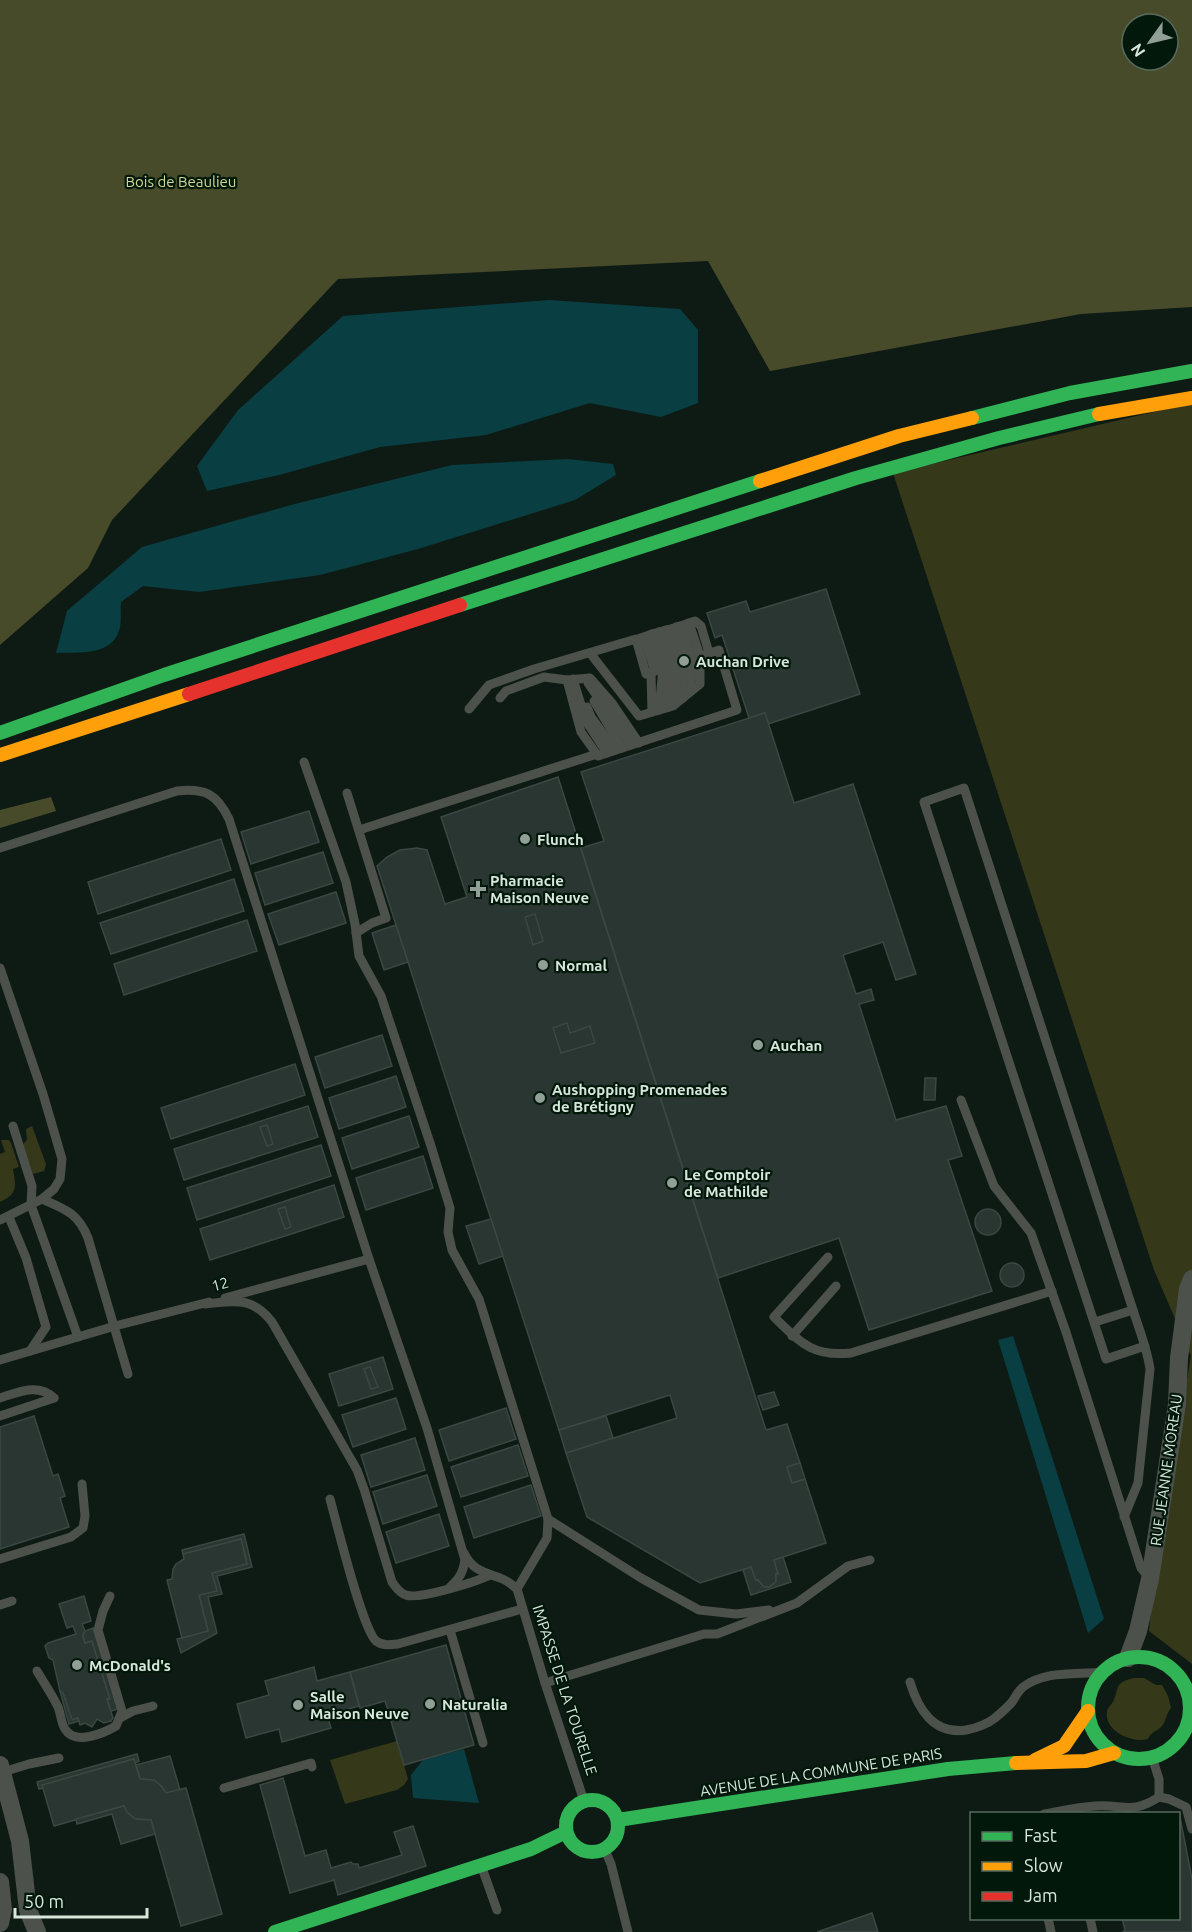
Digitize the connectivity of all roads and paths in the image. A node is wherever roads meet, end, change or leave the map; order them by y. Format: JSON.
{"nodes":[{"id":1,"x":1192,"y":371,"type":"edge"},
{"id":2,"x":1190,"y":398,"type":"edge"},
{"id":3,"x":663,"y":631,"type":"junction"},
{"id":4,"x":590,"y":653,"type":"junction"},
{"id":5,"x":679,"y":663,"type":"junction"},
{"id":6,"x":577,"y":679,"type":"junction"},
{"id":7,"x":210,"y":686,"type":"junction"},
{"id":8,"x":500,"y":698,"type":"dead end"},
{"id":9,"x":671,"y":703,"type":"junction"},
{"id":10,"x":469,"y":709,"type":"dead end"},
{"id":11,"x":0,"y":733,"type":"edge"},
{"id":12,"x":623,"y":748,"type":"junction"},
{"id":13,"x":597,"y":754,"type":"junction"},
{"id":14,"x":0,"y":755,"type":"edge"},
{"id":15,"x":304,"y":762,"type":"dead end"},
{"id":16,"x":0,"y":766,"type":"edge"},
{"id":17,"x":347,"y":793,"type":"dead end"},
{"id":18,"x":359,"y":830,"type":"junction"},
{"id":19,"x":0,"y":848,"type":"edge"},
{"id":20,"x":356,"y":933,"type":"junction"},
{"id":21,"x":0,"y":968,"type":"edge"},
{"id":22,"x":961,"y":1100,"type":"dead end"},
{"id":23,"x":13,"y":1126,"type":"dead end"},
{"id":24,"x":42,"y":1199,"type":"junction"},
{"id":25,"x":31,"y":1205,"type":"junction"},
{"id":26,"x":5,"y":1218,"type":"edge"},
{"id":27,"x":828,"y":1257,"type":"dead end"},
{"id":28,"x":369,"y":1258,"type":"junction"},
{"id":29,"x":1192,"y":1280,"type":"edge"},
{"id":30,"x":836,"y":1286,"type":"dead end"},
{"id":31,"x":1052,"y":1291,"type":"junction"},
{"id":32,"x":205,"y":1304,"type":"junction"},
{"id":33,"x":1133,"y":1310,"type":"junction"},
{"id":34,"x":1095,"y":1322,"type":"junction"},
{"id":35,"x":115,"y":1326,"type":"junction"},
{"id":36,"x":792,"y":1336,"type":"junction"},
{"id":37,"x":78,"y":1337,"type":"junction"},
{"id":38,"x":1145,"y":1346,"type":"junction"},
{"id":39,"x":30,"y":1351,"type":"junction"},
{"id":40,"x":0,"y":1360,"type":"edge"},
{"id":41,"x":128,"y":1374,"type":"dead end"},
{"id":42,"x":0,"y":1398,"type":"edge"},
{"id":43,"x":0,"y":1416,"type":"edge"},
{"id":44,"x":82,"y":1484,"type":"dead end"},
{"id":45,"x":330,"y":1499,"type":"dead end"},
{"id":46,"x":1124,"y":1517,"type":"junction"},
{"id":47,"x":548,"y":1519,"type":"junction"},
{"id":48,"x":462,"y":1548,"type":"junction"},
{"id":49,"x":0,"y":1559,"type":"edge"},
{"id":50,"x":870,"y":1560,"type":"dead end"},
{"id":51,"x":489,"y":1576,"type":"junction"},
{"id":52,"x":1150,"y":1579,"type":"junction"},
{"id":53,"x":450,"y":1587,"type":"junction"},
{"id":54,"x":517,"y":1589,"type":"junction"},
{"id":55,"x":110,"y":1596,"type":"dead end"},
{"id":56,"x":12,"y":1601,"type":"dead end"},
{"id":57,"x":0,"y":1605,"type":"edge"},
{"id":58,"x":522,"y":1609,"type":"junction"},
{"id":59,"x":777,"y":1609,"type":"junction"},
{"id":60,"x":450,"y":1630,"type":"junction"},
{"id":61,"x":1128,"y":1658,"type":"junction"},
{"id":62,"x":1170,"y":1668,"type":"junction"},
{"id":63,"x":37,"y":1671,"type":"dead end"},
{"id":64,"x":1103,"y":1672,"type":"junction"},
{"id":65,"x":1192,"y":1676,"type":"edge"},
{"id":66,"x":910,"y":1682,"type":"dead end"},
{"id":67,"x":545,"y":1683,"type":"junction"},
{"id":68,"x":153,"y":1706,"type":"dead end"},
{"id":69,"x":1088,"y":1711,"type":"junction"},
{"id":70,"x":120,"y":1718,"type":"junction"},
{"id":71,"x":1191,"y":1718,"type":"edge"},
{"id":72,"x":483,"y":1743,"type":"dead end"},
{"id":73,"x":1114,"y":1753,"type":"junction"},
{"id":74,"x":1152,"y":1757,"type":"junction"},
{"id":75,"x":59,"y":1758,"type":"dead end"},
{"id":76,"x":1030,"y":1762,"type":"junction"},
{"id":77,"x":312,"y":1767,"type":"dead end"},
{"id":78,"x":1,"y":1769,"type":"edge"},
{"id":79,"x":224,"y":1788,"type":"dead end"},
{"id":80,"x":1159,"y":1797,"type":"junction"},
{"id":81,"x":584,"y":1801,"type":"junction"},
{"id":82,"x":1073,"y":1811,"type":"edge"},
{"id":83,"x":618,"y":1820,"type":"junction"},
{"id":84,"x":1192,"y":1829,"type":"edge"},
{"id":85,"x":566,"y":1832,"type":"junction"},
{"id":86,"x":604,"y":1850,"type":"junction"},
{"id":87,"x":481,"y":1865,"type":"junction"},
{"id":88,"x":0,"y":1882,"type":"edge"},
{"id":89,"x":497,"y":1910,"type":"dead end"},
{"id":90,"x":0,"y":1923,"type":"edge"},
{"id":91,"x":37,"y":1932,"type":"edge"},
{"id":92,"x":275,"y":1932,"type":"edge"},
{"id":93,"x":628,"y":1932,"type":"edge"}],
"edges":[{"from":1,"to":11,"type":"main road"},
{"from":2,"to":7,"type":"main road"},
{"from":3,"to":4,"type":"lane"},
{"from":3,"to":5,"type":"lane"},
{"from":3,"to":5,"type":"lane"},
{"from":3,"to":5,"type":"lane"},
{"from":3,"to":5,"type":"lane"},
{"from":3,"to":5,"type":"lane"},
{"from":4,"to":9,"type":"lane"},
{"from":4,"to":10,"type":"lane"},
{"from":5,"to":9,"type":"lane"},
{"from":5,"to":9,"type":"lane"},
{"from":5,"to":9,"type":"lane"},
{"from":5,"to":9,"type":"lane"},
{"from":5,"to":12,"type":"lane"},
{"from":6,"to":8,"type":"lane"},
{"from":6,"to":12,"type":"lane"},
{"from":6,"to":12,"type":"lane"},
{"from":6,"to":12,"type":"lane"},
{"from":6,"to":13,"type":"lane"},
{"from":7,"to":14,"type":"main road"},
{"from":7,"to":16,"type":"street"},
{"from":12,"to":13,"type":"lane"},
{"from":13,"to":18,"type":"lane"},
{"from":15,"to":20,"type":"lane"},
{"from":17,"to":18,"type":"lane"},
{"from":18,"to":20,"type":"lane"},
{"from":19,"to":28,"type":"lane"},
{"from":20,"to":47,"type":"lane"},
{"from":21,"to":24,"type":"lane"},
{"from":22,"to":31,"type":"lane"},
{"from":23,"to":25,"type":"lane"},
{"from":24,"to":25,"type":"lane"},
{"from":24,"to":35,"type":"lane"},
{"from":25,"to":26,"type":"lane"},
{"from":25,"to":37,"type":"lane"},
{"from":26,"to":39,"type":"lane"},
{"from":27,"to":36,"type":"lane"},
{"from":28,"to":32,"type":"lane","name":"12"},
{"from":28,"to":48,"type":"lane"},
{"from":29,"to":52,"type":"street","name":"RUE JEANNE MOREAU"},
{"from":30,"to":36,"type":"lane"},
{"from":31,"to":36,"type":"lane"},
{"from":31,"to":46,"type":"lane"},
{"from":32,"to":35,"type":"lane","name":"12"},
{"from":32,"to":53,"type":"lane"},
{"from":33,"to":34,"type":"lane"},
{"from":33,"to":34,"type":"lane"},
{"from":33,"to":38,"type":"lane"},
{"from":34,"to":38,"type":"lane"},
{"from":35,"to":37,"type":"lane","name":"12"},
{"from":35,"to":41,"type":"lane"},
{"from":37,"to":39,"type":"lane","name":"12"},
{"from":38,"to":46,"type":"lane"},
{"from":39,"to":40,"type":"lane","name":"12"},
{"from":42,"to":43,"type":"lane"},
{"from":44,"to":49,"type":"lane"},
{"from":45,"to":60,"type":"lane"},
{"from":46,"to":52,"type":"lane"},
{"from":47,"to":54,"type":"lane"},
{"from":47,"to":59,"type":"lane"},
{"from":48,"to":51,"type":"lane"},
{"from":48,"to":53,"type":"lane"},
{"from":50,"to":59,"type":"lane"},
{"from":51,"to":53,"type":"lane"},
{"from":51,"to":54,"type":"lane"},
{"from":52,"to":61,"type":"street","name":"RUE JEANNE MOREAU"},
{"from":54,"to":58,"type":"lane","name":"IMPASSE DE LA TOURELLE"},
{"from":55,"to":70,"type":"lane"},
{"from":56,"to":57,"type":"lane"},
{"from":58,"to":60,"type":"lane"},
{"from":58,"to":67,"type":"lane","name":"IMPASSE DE LA TOURELLE"},
{"from":59,"to":67,"type":"lane"},
{"from":60,"to":72,"type":"lane"},
{"from":61,"to":62,"type":"main road"},
{"from":61,"to":64,"type":"main road"},
{"from":62,"to":65,"type":"main road"},
{"from":62,"to":71,"type":"main road"},
{"from":63,"to":70,"type":"lane"},
{"from":64,"to":66,"type":"lane"},
{"from":64,"to":69,"type":"main road"},
{"from":67,"to":81,"type":"lane","name":"IMPASSE DE LA TOURELLE"},
{"from":68,"to":70,"type":"lane"},
{"from":69,"to":73,"type":"main road"},
{"from":69,"to":76,"type":"main road","name":"AVENUE DE LA COMMUNE DE PARIS"},
{"from":71,"to":74,"type":"main road"},
{"from":73,"to":74,"type":"main road"},
{"from":73,"to":76,"type":"main road","name":"AVENUE DE LA COMMUNE DE PARIS"},
{"from":74,"to":80,"type":"lane"},
{"from":75,"to":78,"type":"lane"},
{"from":76,"to":83,"type":"main road","name":"AVENUE DE LA COMMUNE DE PARIS"},
{"from":77,"to":79,"type":"lane"},
{"from":78,"to":91,"type":"street"},
{"from":80,"to":82,"type":"lane"},
{"from":80,"to":84,"type":"lane"},
{"from":81,"to":83,"type":"main road"},
{"from":81,"to":85,"type":"main road"},
{"from":83,"to":86,"type":"main road"},
{"from":85,"to":86,"type":"main road"},
{"from":85,"to":87,"type":"main road"},
{"from":86,"to":93,"type":"lane"},
{"from":87,"to":89,"type":"lane"},
{"from":87,"to":92,"type":"main road"},
{"from":88,"to":90,"type":"street"}]}
